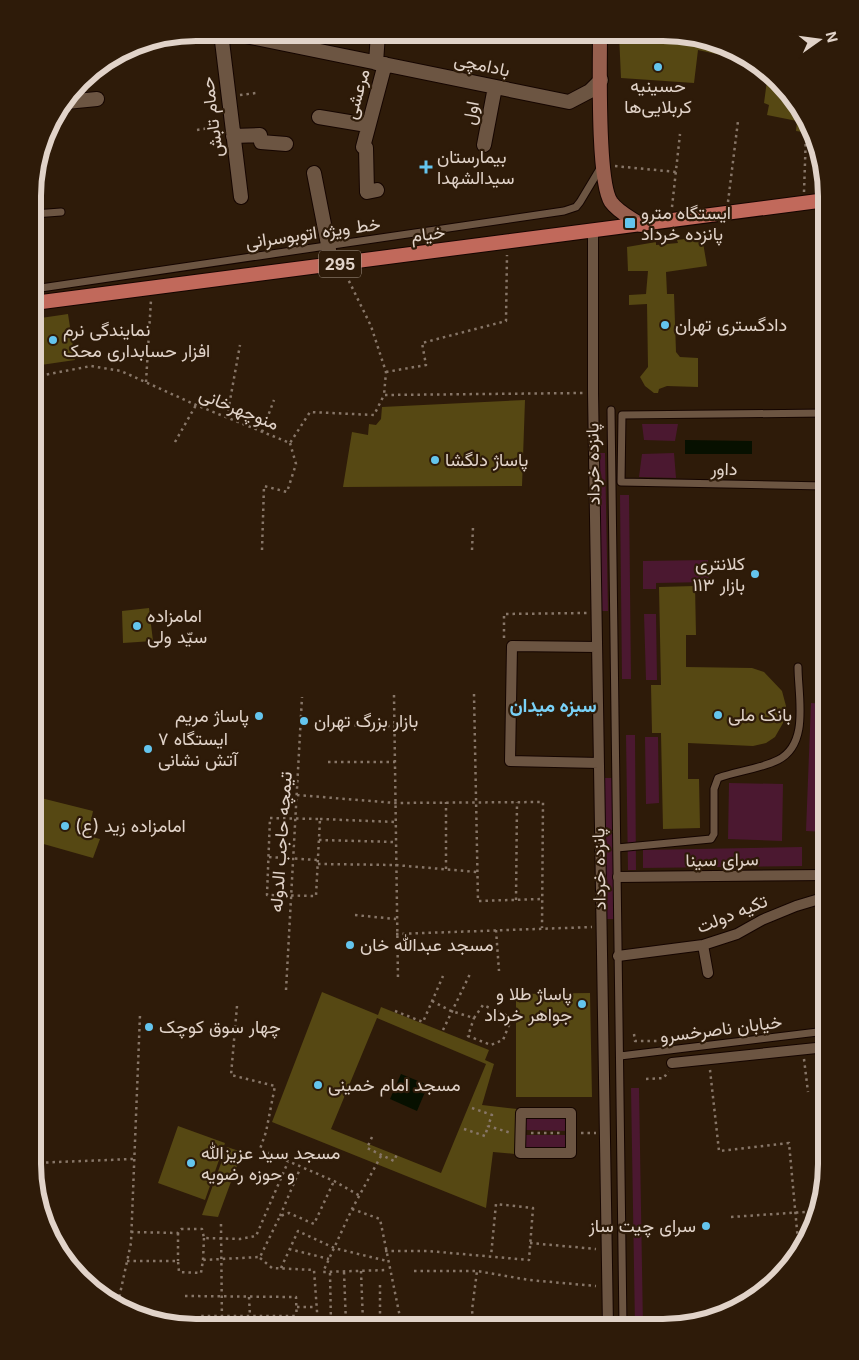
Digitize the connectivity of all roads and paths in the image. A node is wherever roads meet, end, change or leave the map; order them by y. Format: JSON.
{"nodes":[{"id":1,"x":600,"y":41,"type":"edge"},
{"id":2,"x":222,"y":42,"type":"edge"},
{"id":3,"x":275,"y":42,"type":"edge"},
{"id":4,"x":379,"y":42,"type":"edge"},
{"id":5,"x":380,"y":63,"type":"junction"},
{"id":6,"x":601,"y":80,"type":"junction"},
{"id":7,"x":495,"y":87,"type":"junction"},
{"id":8,"x":97,"y":99,"type":"dead end"},
{"id":9,"x":74,"y":101,"type":"edge"},
{"id":10,"x":319,"y":116,"type":"dead end"},
{"id":11,"x":738,"y":121,"type":"dead end"},
{"id":12,"x":197,"y":130,"type":"dead end"},
{"id":13,"x":233,"y":130,"type":"junction"},
{"id":14,"x":370,"y":131,"type":"junction"},
{"id":15,"x":680,"y":134,"type":"dead end"},
{"id":16,"x":806,"y":137,"type":"edge"},
{"id":17,"x":286,"y":144,"type":"dead end"},
{"id":18,"x":484,"y":145,"type":"dead end"},
{"id":19,"x":602,"y":165,"type":"junction"},
{"id":20,"x":676,"y":172,"type":"junction"},
{"id":21,"x":314,"y":173,"type":"dead end"},
{"id":22,"x":372,"y":191,"type":"dead end"},
{"id":23,"x":241,"y":197,"type":"dead end"},
{"id":24,"x":818,"y":201,"type":"edge"},
{"id":25,"x":804,"y":203,"type":"junction"},
{"id":26,"x":61,"y":212,"type":"dead end"},
{"id":27,"x":41,"y":213,"type":"edge"},
{"id":28,"x":727,"y":213,"type":"junction"},
{"id":29,"x":671,"y":221,"type":"junction"},
{"id":30,"x":641,"y":225,"type":"junction"},
{"id":31,"x":593,"y":231,"type":"junction"},
{"id":32,"x":507,"y":243,"type":"junction"},
{"id":33,"x":328,"y":246,"type":"junction"},
{"id":34,"x":337,"y":265,"type":"junction"},
{"id":35,"x":41,"y":288,"type":"edge"},
{"id":36,"x":152,"y":289,"type":"junction"},
{"id":37,"x":41,"y":302,"type":"edge"},
{"id":38,"x":240,"y":345,"type":"dead end"},
{"id":39,"x":386,"y":372,"type":"junction"},
{"id":40,"x":41,"y":376,"type":"edge"},
{"id":41,"x":146,"y":382,"type":"junction"},
{"id":42,"x":593,"y":393,"type":"junction"},
{"id":43,"x":384,"y":395,"type":"junction"},
{"id":44,"x":274,"y":400,"type":"dead end"},
{"id":45,"x":196,"y":405,"type":"junction"},
{"id":46,"x":611,"y":410,"type":"dead end"},
{"id":47,"x":818,"y":413,"type":"edge"},
{"id":48,"x":227,"y":418,"type":"junction"},
{"id":49,"x":262,"y":432,"type":"junction"},
{"id":50,"x":175,"y":442,"type":"dead end"},
{"id":51,"x":290,"y":443,"type":"junction"},
{"id":52,"x":621,"y":482,"type":"junction"},
{"id":53,"x":818,"y":486,"type":"edge"},
{"id":54,"x":612,"y":489,"type":"junction"},
{"id":55,"x":473,"y":527,"type":"dead end"},
{"id":56,"x":262,"y":550,"type":"dead end"},
{"id":57,"x":472,"y":550,"type":"dead end"},
{"id":58,"x":597,"y":613,"type":"junction"},
{"id":59,"x":504,"y":614,"type":"dead end"},
{"id":60,"x":597,"y":647,"type":"junction"},
{"id":61,"x":798,"y":667,"type":"dead end"},
{"id":62,"x":474,"y":694,"type":"dead end"},
{"id":63,"x":394,"y":695,"type":"dead end"},
{"id":64,"x":302,"y":697,"type":"dead end"},
{"id":65,"x":322,"y":724,"type":"dead end"},
{"id":66,"x":394,"y":726,"type":"junction"},
{"id":67,"x":328,"y":762,"type":"dead end"},
{"id":68,"x":395,"y":762,"type":"junction"},
{"id":69,"x":599,"y":763,"type":"junction"},
{"id":70,"x":297,"y":795,"type":"junction"},
{"id":71,"x":446,"y":802,"type":"junction"},
{"id":72,"x":476,"y":802,"type":"junction"},
{"id":73,"x":517,"y":802,"type":"junction"},
{"id":74,"x":395,"y":803,"type":"junction"},
{"id":75,"x":294,"y":818,"type":"junction"},
{"id":76,"x":320,"y":819,"type":"junction"},
{"id":77,"x":395,"y":822,"type":"junction"},
{"id":78,"x":319,"y":840,"type":"junction"},
{"id":79,"x":395,"y":842,"type":"junction"},
{"id":80,"x":617,"y":848,"type":"junction"},
{"id":81,"x":268,"y":858,"type":"junction"},
{"id":82,"x":292,"y":858,"type":"junction"},
{"id":83,"x":318,"y":862,"type":"junction"},
{"id":84,"x":395,"y":865,"type":"junction"},
{"id":85,"x":446,"y":869,"type":"junction"},
{"id":86,"x":477,"y":872,"type":"junction"},
{"id":87,"x":817,"y":875,"type":"edge"},
{"id":88,"x":618,"y":877,"type":"junction"},
{"id":89,"x":289,"y":896,"type":"junction"},
{"id":90,"x":542,"y":899,"type":"junction"},
{"id":91,"x":817,"y":899,"type":"edge"},
{"id":92,"x":516,"y":900,"type":"junction"},
{"id":93,"x":355,"y":915,"type":"dead end"},
{"id":94,"x":396,"y":919,"type":"junction"},
{"id":95,"x":602,"y":926,"type":"junction"},
{"id":96,"x":542,"y":928,"type":"junction"},
{"id":97,"x":496,"y":930,"type":"junction"},
{"id":98,"x":396,"y":934,"type":"junction"},
{"id":99,"x":704,"y":945,"type":"junction"},
{"id":100,"x":618,"y":956,"type":"junction"},
{"id":101,"x":499,"y":971,"type":"dead end"},
{"id":102,"x":708,"y":973,"type":"dead end"},
{"id":103,"x":470,"y":974,"type":"dead end"},
{"id":104,"x":444,"y":976,"type":"dead end"},
{"id":105,"x":398,"y":980,"type":"dead end"},
{"id":106,"x":286,"y":990,"type":"dead end"},
{"id":107,"x":432,"y":1001,"type":"junction"},
{"id":108,"x":237,"y":1006,"type":"dead end"},
{"id":109,"x":395,"y":1011,"type":"dead end"},
{"id":110,"x":451,"y":1011,"type":"junction"},
{"id":111,"x":140,"y":1015,"type":"dead end"},
{"id":112,"x":474,"y":1018,"type":"junction"},
{"id":113,"x":443,"y":1030,"type":"dead end"},
{"id":114,"x":817,"y":1032,"type":"edge"},
{"id":115,"x":634,"y":1034,"type":"dead end"},
{"id":116,"x":661,"y":1041,"type":"dead end"},
{"id":117,"x":817,"y":1049,"type":"edge"},
{"id":118,"x":804,"y":1050,"type":"junction"},
{"id":119,"x":620,"y":1056,"type":"junction"},
{"id":120,"x":709,"y":1059,"type":"junction"},
{"id":121,"x":672,"y":1062,"type":"dead end"},
{"id":122,"x":664,"y":1078,"type":"dead end"},
{"id":123,"x":646,"y":1079,"type":"dead end"},
{"id":124,"x":808,"y":1092,"type":"dead end"},
{"id":125,"x":472,"y":1108,"type":"dead end"},
{"id":126,"x":488,"y":1126,"type":"junction"},
{"id":127,"x":464,"y":1129,"type":"dead end"},
{"id":128,"x":507,"y":1132,"type":"dead end"},
{"id":129,"x":520,"y":1133,"type":"junction"},
{"id":130,"x":571,"y":1133,"type":"junction"},
{"id":131,"x":372,"y":1137,"type":"dead end"},
{"id":132,"x":398,"y":1152,"type":"dead end"},
{"id":133,"x":381,"y":1156,"type":"junction"},
{"id":134,"x":134,"y":1159,"type":"junction"},
{"id":135,"x":288,"y":1162,"type":"junction"},
{"id":136,"x":41,"y":1163,"type":"edge"},
{"id":137,"x":300,"y":1168,"type":"junction"},
{"id":138,"x":334,"y":1181,"type":"junction"},
{"id":139,"x":360,"y":1196,"type":"junction"},
{"id":140,"x":352,"y":1209,"type":"junction"},
{"id":141,"x":810,"y":1212,"type":"edge"},
{"id":142,"x":796,"y":1214,"type":"junction"},
{"id":143,"x":280,"y":1216,"type":"junction"},
{"id":144,"x":731,"y":1217,"type":"dead end"},
{"id":145,"x":221,"y":1224,"type":"dead end"},
{"id":146,"x":131,"y":1232,"type":"junction"},
{"id":147,"x":178,"y":1233,"type":"junction"},
{"id":148,"x":204,"y":1238,"type":"junction"},
{"id":149,"x":221,"y":1239,"type":"junction"},
{"id":150,"x":798,"y":1239,"type":"edge"},
{"id":151,"x":530,"y":1243,"type":"junction"},
{"id":152,"x":334,"y":1248,"type":"junction"},
{"id":153,"x":289,"y":1250,"type":"junction"},
{"id":154,"x":607,"y":1250,"type":"junction"},
{"id":155,"x":385,"y":1252,"type":"junction"},
{"id":156,"x":491,"y":1256,"type":"junction"},
{"id":157,"x":260,"y":1257,"type":"junction"},
{"id":158,"x":203,"y":1260,"type":"junction"},
{"id":159,"x":222,"y":1260,"type":"junction"},
{"id":160,"x":329,"y":1260,"type":"junction"},
{"id":161,"x":127,"y":1261,"type":"junction"},
{"id":162,"x":178,"y":1261,"type":"junction"},
{"id":163,"x":387,"y":1261,"type":"junction"},
{"id":164,"x":281,"y":1268,"type":"junction"},
{"id":165,"x":388,"y":1270,"type":"junction"},
{"id":166,"x":414,"y":1271,"type":"dead end"},
{"id":167,"x":330,"y":1272,"type":"junction"},
{"id":168,"x":344,"y":1272,"type":"junction"},
{"id":169,"x":361,"y":1272,"type":"junction"},
{"id":170,"x":477,"y":1272,"type":"junction"},
{"id":171,"x":380,"y":1285,"type":"dead end"},
{"id":172,"x":608,"y":1287,"type":"junction"},
{"id":173,"x":185,"y":1296,"type":"dead end"},
{"id":174,"x":222,"y":1297,"type":"junction"},
{"id":175,"x":249,"y":1297,"type":"junction"},
{"id":176,"x":119,"y":1298,"type":"edge"},
{"id":177,"x":297,"y":1307,"type":"junction"},
{"id":178,"x":316,"y":1307,"type":"junction"},
{"id":179,"x":223,"y":1316,"type":"junction"},
{"id":180,"x":250,"y":1316,"type":"junction"},
{"id":181,"x":297,"y":1316,"type":"joint"},
{"id":182,"x":198,"y":1319,"type":"edge"},
{"id":183,"x":223,"y":1319,"type":"edge"},
{"id":184,"x":317,"y":1319,"type":"edge"},
{"id":185,"x":331,"y":1319,"type":"edge"},
{"id":186,"x":346,"y":1319,"type":"edge"},
{"id":187,"x":363,"y":1319,"type":"edge"},
{"id":188,"x":380,"y":1319,"type":"edge"},
{"id":189,"x":401,"y":1319,"type":"edge"},
{"id":190,"x":473,"y":1319,"type":"edge"},
{"id":191,"x":608,"y":1319,"type":"edge"},
{"id":192,"x":623,"y":1319,"type":"edge"}],
"edges":[{"from":1,"to":6,"type":"main road"},
{"from":2,"to":13,"type":"street","name":"حمام تابش"},
{"from":3,"to":5,"type":"street","name":"بادامچی"},
{"from":4,"to":5,"type":"street","name":"مرعشی"},
{"from":5,"to":7,"type":"street","name":"بادامچی"},
{"from":5,"to":14,"type":"street","name":"مرعشی"},
{"from":6,"to":7,"type":"street","name":"بادامچی"},
{"from":6,"to":19,"type":"main road"},
{"from":7,"to":18,"type":"street","name":"اول"},
{"from":8,"to":9,"type":"street"},
{"from":10,"to":14,"type":"street"},
{"from":11,"to":28,"type":"path"},
{"from":12,"to":13,"type":"path"},
{"from":13,"to":17,"type":"street"},
{"from":13,"to":23,"type":"street","name":"حمام تابش"},
{"from":14,"to":22,"type":"street","name":"مرعشی"},
{"from":15,"to":20,"type":"path"},
{"from":16,"to":25,"type":"path"},
{"from":19,"to":20,"type":"path"},
{"from":19,"to":30,"type":"main road"},
{"from":19,"to":33,"type":"lane","name":"خط ویژه اتوبوسرانی"},
{"from":20,"to":29,"type":"path"},
{"from":21,"to":33,"type":"street"},
{"from":24,"to":25,"type":"main road","name":"خیام","number":"295"},
{"from":25,"to":28,"type":"main road","name":"خیام","number":"295"},
{"from":26,"to":27,"type":"lane"},
{"from":28,"to":29,"type":"main road","name":"خیام","number":"295"},
{"from":29,"to":30,"type":"main road","name":"خیام","number":"295"},
{"from":30,"to":31,"type":"main road","name":"خیام","number":"295"},
{"from":31,"to":32,"type":"main road","name":"خیام","number":"295"},
{"from":31,"to":42,"type":"street"},
{"from":32,"to":34,"type":"main road","name":"خیام","number":"295"},
{"from":32,"to":39,"type":"path"},
{"from":33,"to":34,"type":"street"},
{"from":33,"to":35,"type":"lane","name":"خط ویژه اتوبوسرانی"},
{"from":34,"to":36,"type":"main road","name":"خیام","number":"295"},
{"from":34,"to":39,"type":"path"},
{"from":36,"to":37,"type":"main road","name":"خیام","number":"295"},
{"from":36,"to":41,"type":"path"},
{"from":38,"to":48,"type":"path"},
{"from":39,"to":43,"type":"path"},
{"from":40,"to":41,"type":"path","name":"منوچهرخانی"},
{"from":41,"to":45,"type":"path","name":"منوچهرخانی"},
{"from":42,"to":43,"type":"path"},
{"from":42,"to":58,"type":"street"},
{"from":43,"to":51,"type":"path","name":"منوچهرخانی"},
{"from":44,"to":49,"type":"path"},
{"from":45,"to":48,"type":"path","name":"منوچهرخانی"},
{"from":45,"to":50,"type":"path"},
{"from":46,"to":54,"type":"lane","name":"پانزده خرداد"},
{"from":47,"to":52,"type":"lane","name":"پانزده خرداد"},
{"from":48,"to":49,"type":"path","name":"منوچهرخانی"},
{"from":49,"to":51,"type":"path","name":"منوچهرخانی"},
{"from":51,"to":56,"type":"path"},
{"from":52,"to":53,"type":"lane","name":"داور"},
{"from":52,"to":54,"type":"lane"},
{"from":54,"to":80,"type":"lane","name":"پانزده خرداد"},
{"from":55,"to":57,"type":"path"},
{"from":58,"to":59,"type":"path"},
{"from":58,"to":60,"type":"street"},
{"from":60,"to":69,"type":"street"},
{"from":60,"to":69,"type":"street"},
{"from":61,"to":80,"type":"lane"},
{"from":62,"to":72,"type":"path"},
{"from":63,"to":66,"type":"path"},
{"from":64,"to":70,"type":"path","name":"تیمچه حاجب الدوله"},
{"from":65,"to":66,"type":"path"},
{"from":66,"to":68,"type":"path"},
{"from":67,"to":68,"type":"path"},
{"from":68,"to":74,"type":"path"},
{"from":69,"to":95,"type":"street"},
{"from":70,"to":74,"type":"path"},
{"from":70,"to":75,"type":"path","name":"تیمچه حاجب الدوله"},
{"from":71,"to":72,"type":"path"},
{"from":71,"to":74,"type":"path"},
{"from":71,"to":85,"type":"path"},
{"from":72,"to":73,"type":"path"},
{"from":72,"to":86,"type":"path"},
{"from":73,"to":90,"type":"path"},
{"from":73,"to":92,"type":"path"},
{"from":74,"to":77,"type":"path"},
{"from":75,"to":76,"type":"path"},
{"from":75,"to":81,"type":"path"},
{"from":75,"to":82,"type":"path","name":"تیمچه حاجب الدوله"},
{"from":76,"to":77,"type":"path"},
{"from":76,"to":78,"type":"path"},
{"from":77,"to":79,"type":"path"},
{"from":78,"to":79,"type":"path"},
{"from":78,"to":83,"type":"path"},
{"from":79,"to":84,"type":"path"},
{"from":80,"to":88,"type":"lane","name":"پانزده خرداد"},
{"from":81,"to":82,"type":"path"},
{"from":81,"to":89,"type":"path"},
{"from":82,"to":83,"type":"path"},
{"from":82,"to":89,"type":"path","name":"تیمچه حاجب الدوله"},
{"from":83,"to":84,"type":"path"},
{"from":83,"to":89,"type":"path"},
{"from":84,"to":85,"type":"path"},
{"from":84,"to":94,"type":"path"},
{"from":85,"to":86,"type":"path"},
{"from":86,"to":92,"type":"path"},
{"from":87,"to":88,"type":"street","name":"سرای سینا"},
{"from":88,"to":100,"type":"lane","name":"پانزده خرداد"},
{"from":89,"to":106,"type":"path","name":"تیمچه حاجب الدوله"},
{"from":90,"to":92,"type":"path"},
{"from":90,"to":96,"type":"path"},
{"from":91,"to":99,"type":"street","name":"تکیه دولت"},
{"from":93,"to":94,"type":"path"},
{"from":94,"to":98,"type":"path"},
{"from":95,"to":96,"type":"path"},
{"from":95,"to":154,"type":"street"},
{"from":96,"to":97,"type":"path"},
{"from":97,"to":98,"type":"path"},
{"from":97,"to":101,"type":"path"},
{"from":98,"to":105,"type":"path"},
{"from":99,"to":100,"type":"street","name":"تکیه دولت"},
{"from":99,"to":102,"type":"street"},
{"from":100,"to":119,"type":"lane","name":"پانزده خرداد"},
{"from":103,"to":110,"type":"path"},
{"from":104,"to":107,"type":"path"},
{"from":107,"to":109,"type":"path"},
{"from":107,"to":110,"type":"path"},
{"from":108,"to":135,"type":"path"},
{"from":110,"to":112,"type":"path"},
{"from":110,"to":113,"type":"path"},
{"from":111,"to":134,"type":"path"},
{"from":112,"to":112,"type":"path"},
{"from":114,"to":119,"type":"lane","name":"خیابان ناصرخسرو"},
{"from":115,"to":116,"type":"path"},
{"from":117,"to":118,"type":"street"},
{"from":118,"to":120,"type":"street"},
{"from":118,"to":124,"type":"path"},
{"from":119,"to":192,"type":"lane","name":"پانزده خرداد"},
{"from":120,"to":121,"type":"street"},
{"from":120,"to":142,"type":"path"},
{"from":122,"to":123,"type":"path"},
{"from":125,"to":126,"type":"path"},
{"from":126,"to":127,"type":"path"},
{"from":126,"to":128,"type":"path"},
{"from":129,"to":130,"type":"path"},
{"from":129,"to":130,"type":"street"},
{"from":129,"to":130,"type":"street"},
{"from":131,"to":133,"type":"path"},
{"from":132,"to":133,"type":"path"},
{"from":133,"to":139,"type":"path"},
{"from":134,"to":136,"type":"path"},
{"from":134,"to":146,"type":"path"},
{"from":135,"to":137,"type":"path"},
{"from":135,"to":149,"type":"path"},
{"from":137,"to":138,"type":"path"},
{"from":137,"to":143,"type":"path"},
{"from":138,"to":139,"type":"path"},
{"from":138,"to":143,"type":"path"},
{"from":139,"to":140,"type":"path"},
{"from":140,"to":152,"type":"path"},
{"from":140,"to":155,"type":"path"},
{"from":141,"to":142,"type":"path"},
{"from":142,"to":144,"type":"path"},
{"from":142,"to":150,"type":"path"},
{"from":143,"to":157,"type":"path"},
{"from":145,"to":149,"type":"path"},
{"from":146,"to":147,"type":"path"},
{"from":146,"to":161,"type":"path"},
{"from":147,"to":148,"type":"path"},
{"from":147,"to":162,"type":"path"},
{"from":148,"to":149,"type":"path"},
{"from":148,"to":158,"type":"path"},
{"from":149,"to":159,"type":"path"},
{"from":151,"to":154,"type":"path"},
{"from":151,"to":156,"type":"path"},
{"from":151,"to":156,"type":"path"},
{"from":152,"to":153,"type":"path"},
{"from":152,"to":160,"type":"path"},
{"from":152,"to":163,"type":"path"},
{"from":153,"to":160,"type":"path"},
{"from":153,"to":164,"type":"path"},
{"from":154,"to":172,"type":"street"},
{"from":155,"to":156,"type":"path"},
{"from":155,"to":163,"type":"path"},
{"from":157,"to":159,"type":"path"},
{"from":157,"to":164,"type":"path"},
{"from":158,"to":159,"type":"path"},
{"from":158,"to":162,"type":"path"},
{"from":159,"to":174,"type":"path"},
{"from":160,"to":167,"type":"path"},
{"from":161,"to":162,"type":"path"},
{"from":161,"to":176,"type":"path"},
{"from":163,"to":165,"type":"path"},
{"from":164,"to":178,"type":"path"},
{"from":165,"to":169,"type":"path"},
{"from":165,"to":189,"type":"path"},
{"from":166,"to":170,"type":"path"},
{"from":167,"to":168,"type":"path"},
{"from":167,"to":185,"type":"path"},
{"from":168,"to":169,"type":"path"},
{"from":168,"to":186,"type":"path"},
{"from":169,"to":187,"type":"path"},
{"from":170,"to":172,"type":"path"},
{"from":170,"to":190,"type":"path"},
{"from":171,"to":188,"type":"path"},
{"from":172,"to":191,"type":"street"},
{"from":173,"to":174,"type":"path"},
{"from":174,"to":175,"type":"path"},
{"from":174,"to":179,"type":"path"},
{"from":175,"to":177,"type":"path"},
{"from":175,"to":180,"type":"path"},
{"from":177,"to":178,"type":"path"},
{"from":177,"to":181,"type":"path"},
{"from":178,"to":184,"type":"path"},
{"from":179,"to":180,"type":"path"},
{"from":179,"to":182,"type":"path"},
{"from":179,"to":183,"type":"path"},
{"from":180,"to":181,"type":"path"}]}
